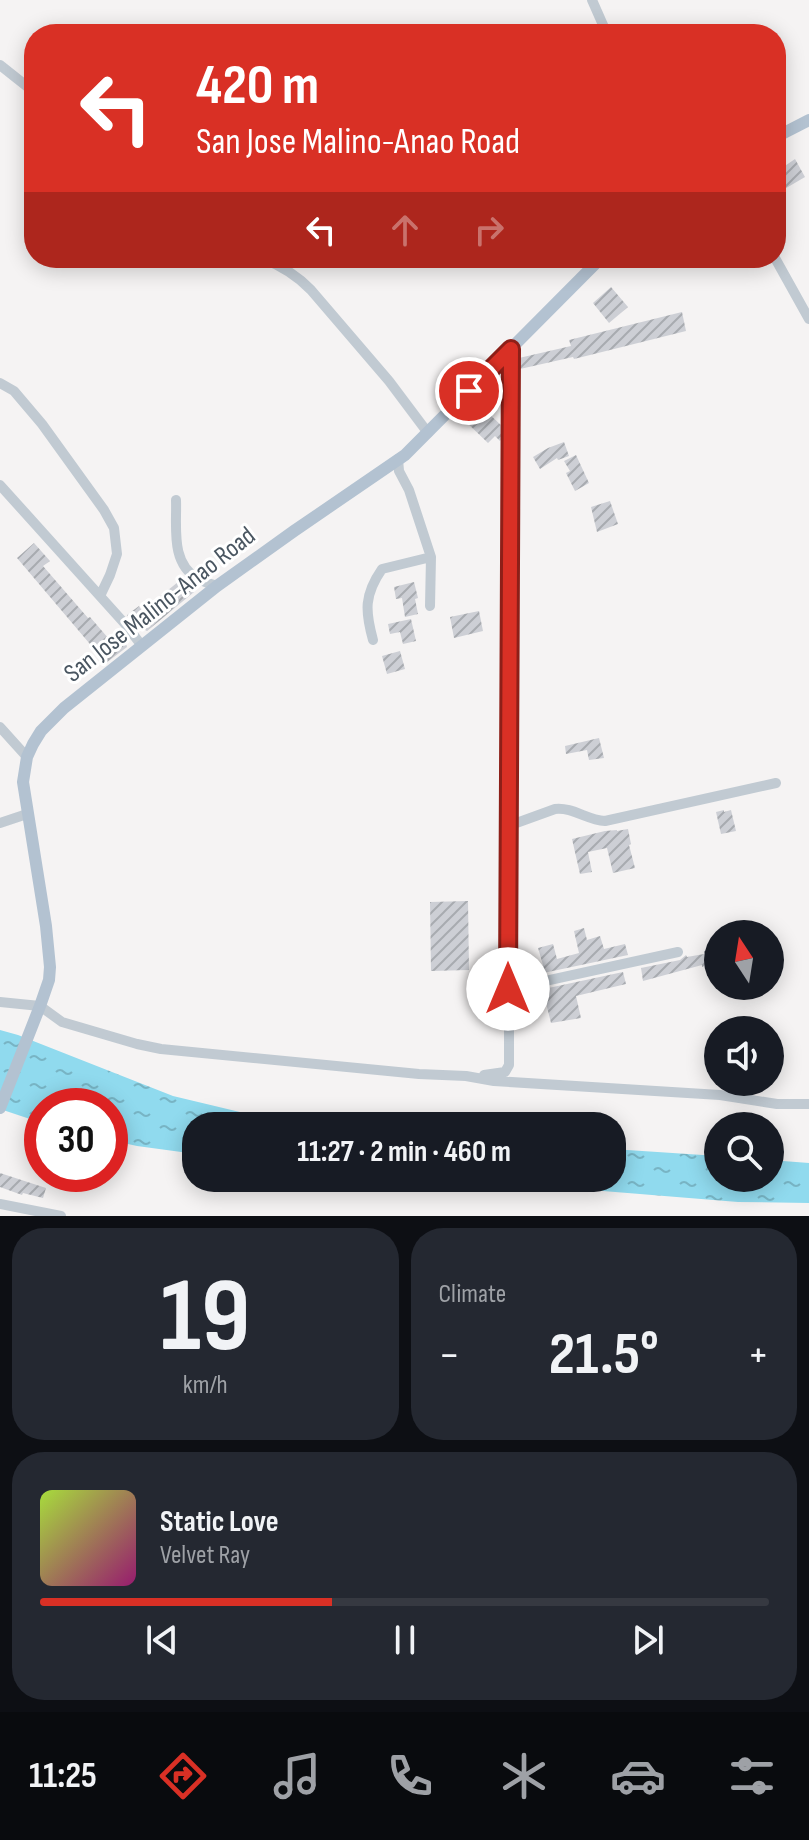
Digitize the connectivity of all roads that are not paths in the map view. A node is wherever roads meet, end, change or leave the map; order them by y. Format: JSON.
{"nodes":[{"id":1,"x":592,"y":0,"type":"edge"},
{"id":2,"x":603,"y":24,"type":"edge"},
{"id":3,"x":0,"y":65,"type":"edge"},
{"id":4,"x":24,"y":84,"type":"edge"},
{"id":5,"x":809,"y":120,"type":"edge"},
{"id":6,"x":786,"y":132,"type":"edge"},
{"id":7,"x":285,"y":268,"type":"edge"},
{"id":8,"x":591,"y":268,"type":"edge"},
{"id":9,"x":781,"y":268,"type":"edge"},
{"id":10,"x":809,"y":319,"type":"edge"},
{"id":11,"x":511,"y":349,"type":"junction"},
{"id":12,"x":0,"y":383,"type":"edge"},
{"id":13,"x":428,"y":433,"type":"junction"},
{"id":14,"x":398,"y":459,"type":"junction"},
{"id":15,"x":0,"y":485,"type":"edge"},
{"id":16,"x":176,"y":500,"type":"dead end"},
{"id":17,"x":431,"y":557,"type":"junction"},
{"id":18,"x":217,"y":586,"type":"junction"},
{"id":19,"x":100,"y":596,"type":"junction"},
{"id":20,"x":430,"y":606,"type":"dead end"},
{"id":21,"x":373,"y":640,"type":"dead end"},
{"id":22,"x":142,"y":646,"type":"junction"},
{"id":23,"x":0,"y":727,"type":"edge"},
{"id":24,"x":27,"y":757,"type":"junction"},
{"id":25,"x":776,"y":783,"type":"dead end"},
{"id":26,"x":27,"y":814,"type":"junction"},
{"id":27,"x":0,"y":823,"type":"edge"},
{"id":28,"x":508,"y":826,"type":"junction"},
{"id":29,"x":678,"y":952,"type":"dead end"},
{"id":30,"x":508,"y":989,"type":"junction"},
{"id":31,"x":0,"y":1002,"type":"edge"},
{"id":32,"x":38,"y":1011,"type":"junction"},
{"id":33,"x":466,"y":1076,"type":"junction"},
{"id":34,"x":809,"y":1104,"type":"edge"},
{"id":35,"x":0,"y":1108,"type":"edge"},
{"id":36,"x":0,"y":1204,"type":"edge"},
{"id":37,"x":40,"y":1214,"type":"edge"},
{"id":38,"x":61,"y":1216,"type":"edge"}],
"edges":[{"from":1,"to":2,"type":"street"},
{"from":3,"to":4,"type":"street"},
{"from":5,"to":6,"type":"main road"},
{"from":7,"to":13,"type":"street"},
{"from":8,"to":11,"type":"main road","name":"San Jose Malino-Anao Road"},
{"from":9,"to":10,"type":"street"},
{"from":11,"to":13,"type":"main road","name":"San Jose Malino-Anao Road"},
{"from":11,"to":28,"type":"street"},
{"from":12,"to":19,"type":"street"},
{"from":13,"to":14,"type":"main road","name":"San Jose Malino-Anao Road"},
{"from":14,"to":17,"type":"street"},
{"from":14,"to":18,"type":"main road","name":"San Jose Malino-Anao Road"},
{"from":15,"to":19,"type":"street"},
{"from":16,"to":18,"type":"street"},
{"from":17,"to":20,"type":"street"},
{"from":17,"to":21,"type":"street"},
{"from":18,"to":22,"type":"main road","name":"San Jose Malino-Anao Road"},
{"from":19,"to":22,"type":"street"},
{"from":22,"to":24,"type":"main road","name":"San Jose Malino-Anao Road"},
{"from":23,"to":24,"type":"street"},
{"from":24,"to":26,"type":"main road","name":"San Jose Malino-Anao Road"},
{"from":25,"to":28,"type":"street"},
{"from":26,"to":27,"type":"street"},
{"from":26,"to":32,"type":"main road","name":"San Jose Malino-Anao Road"},
{"from":28,"to":30,"type":"street"},
{"from":29,"to":30,"type":"street"},
{"from":30,"to":33,"type":"street"},
{"from":31,"to":32,"type":"street"},
{"from":32,"to":33,"type":"street"},
{"from":32,"to":35,"type":"main road","name":"San Jose Malino-Anao Road"},
{"from":33,"to":34,"type":"street"},
{"from":36,"to":37,"type":"street"},
{"from":37,"to":38,"type":"street"}]}
